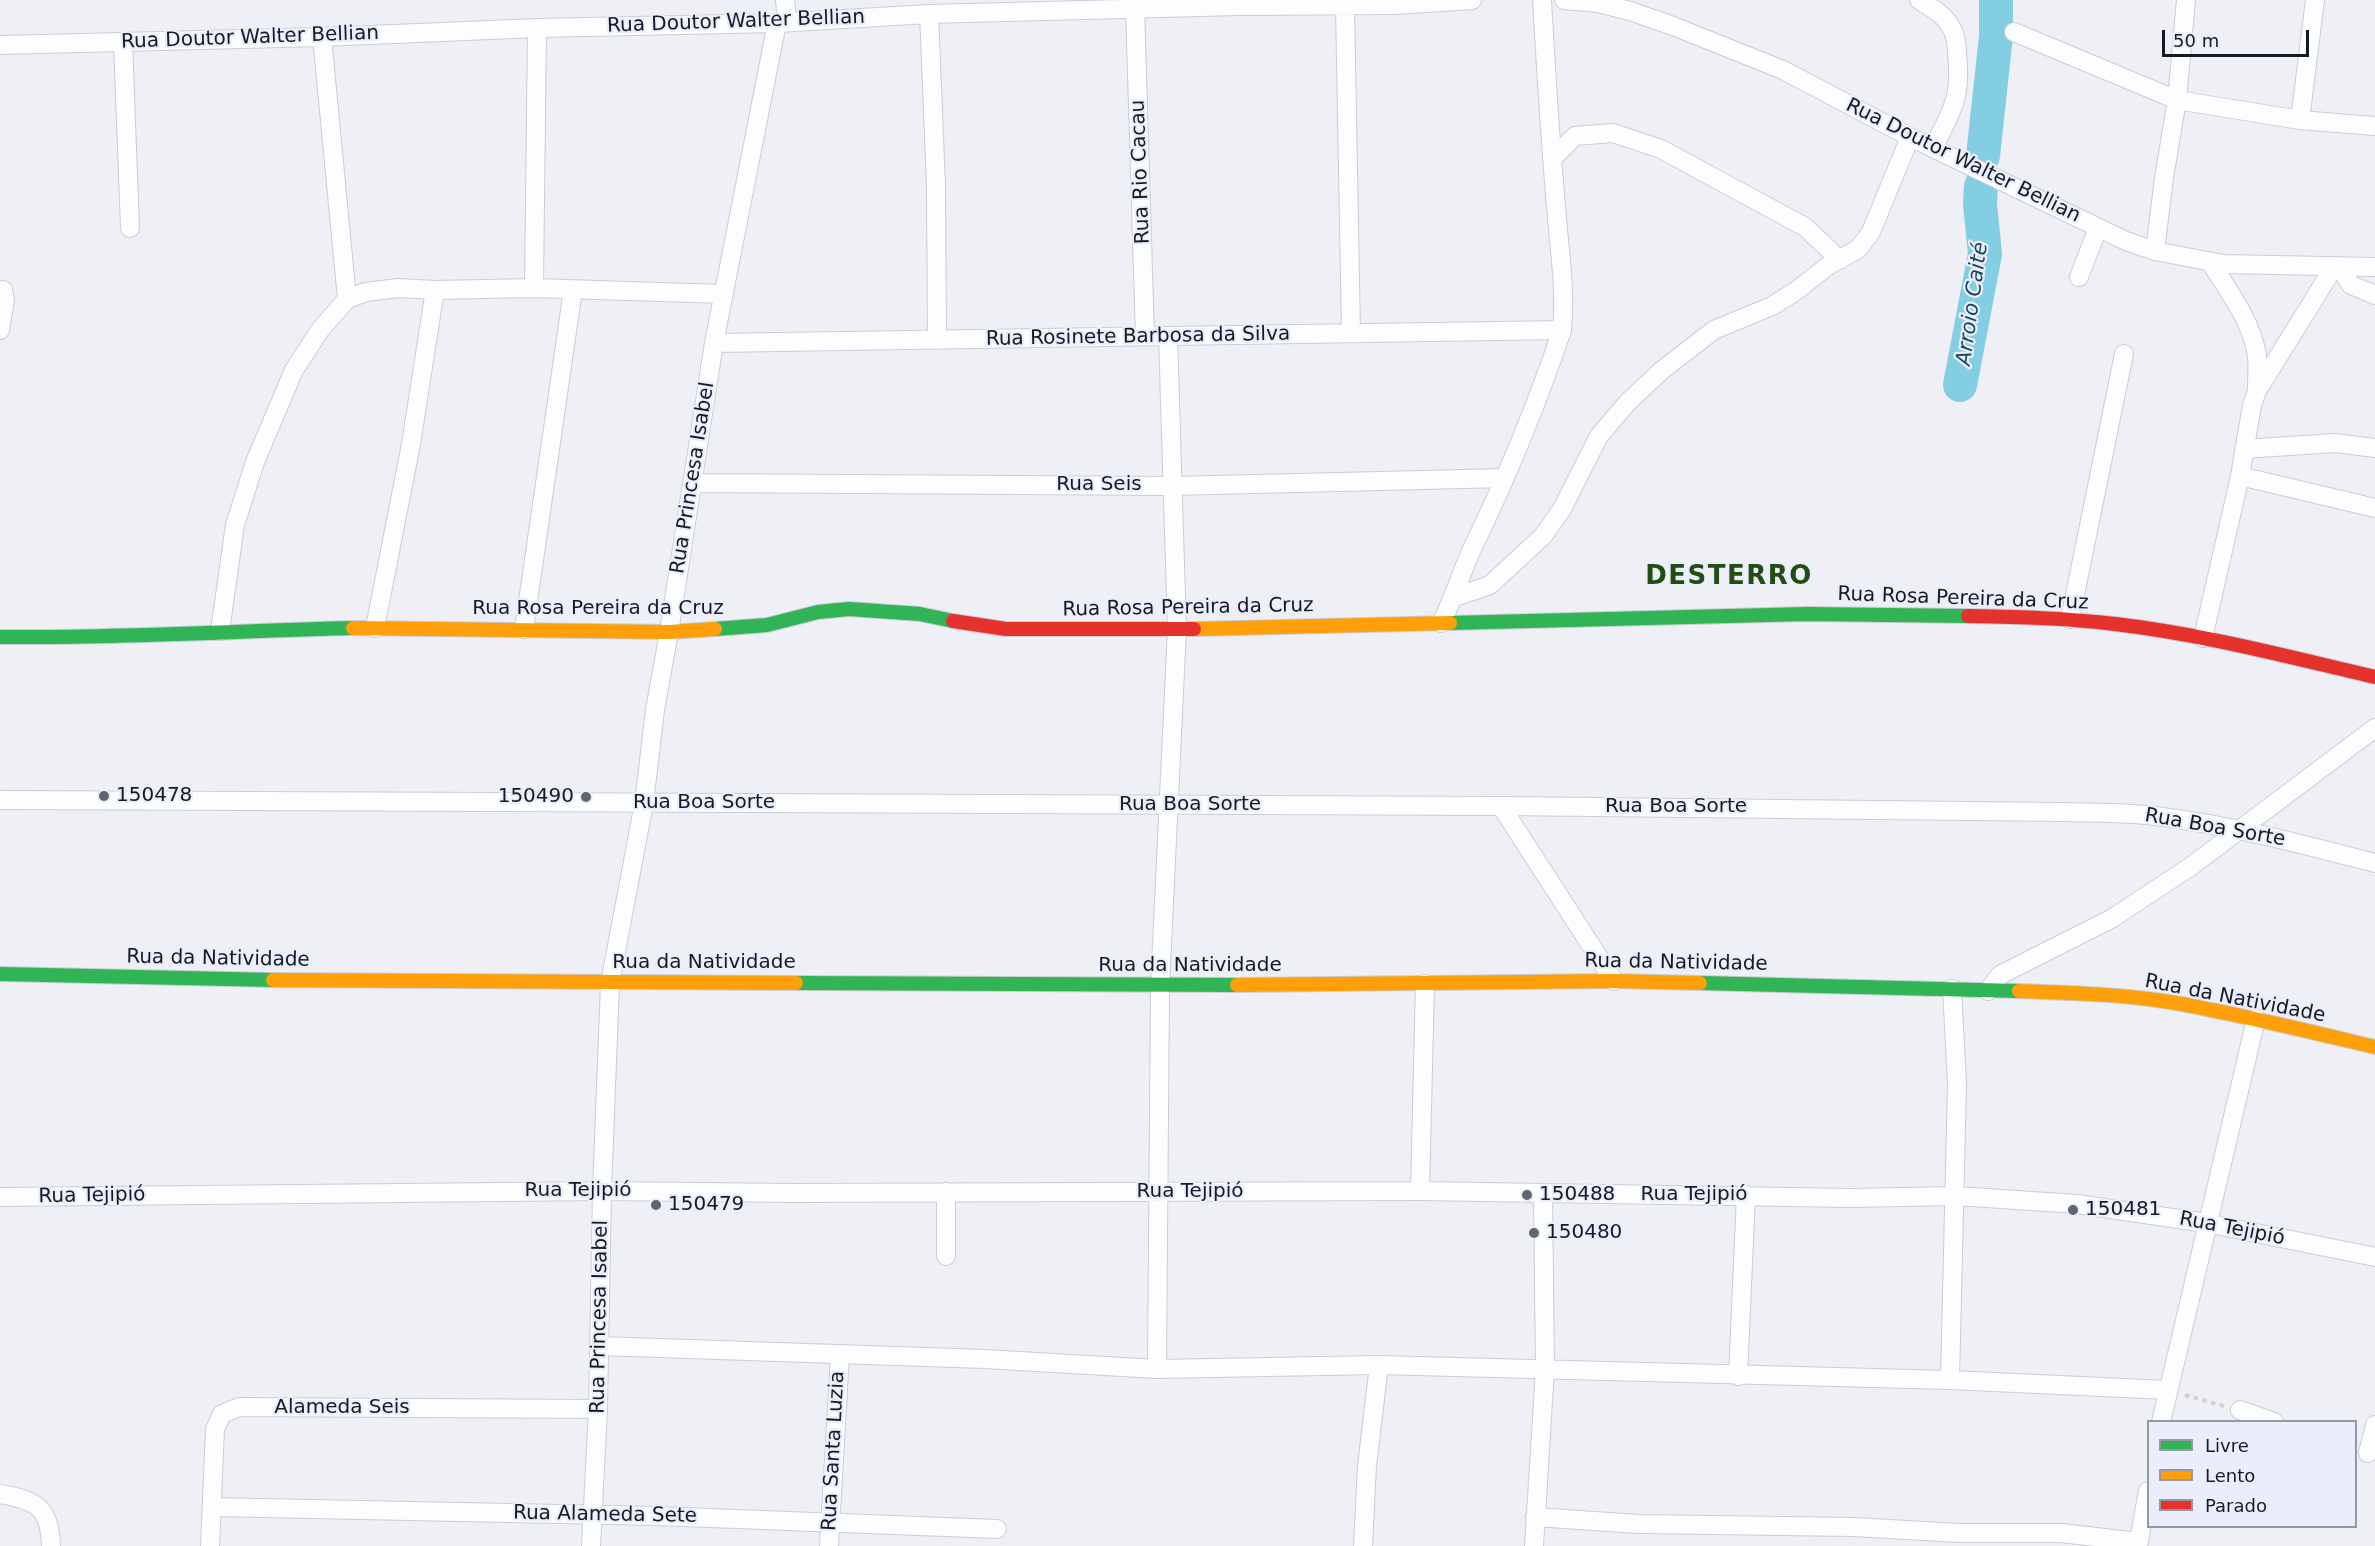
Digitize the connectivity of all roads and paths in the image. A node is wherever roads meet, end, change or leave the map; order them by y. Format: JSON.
{"nodes":[{"id":1,"x":785,"y":0,"type":"edge"},
{"id":2,"x":1472,"y":0,"type":"edge"},
{"id":3,"x":1542,"y":0,"type":"edge"},
{"id":4,"x":1564,"y":0,"type":"edge"},
{"id":5,"x":1918,"y":0,"type":"edge"},
{"id":6,"x":2186,"y":0,"type":"edge"},
{"id":7,"x":2315,"y":0,"type":"edge"},
{"id":8,"x":1345,"y":6,"type":"junction"},
{"id":9,"x":1135,"y":8,"type":"junction"},
{"id":10,"x":929,"y":14,"type":"junction"},
{"id":11,"x":782,"y":23,"type":"junction"},
{"id":12,"x":537,"y":28,"type":"junction"},
{"id":13,"x":2014,"y":32,"type":"dead end"},
{"id":14,"x":322,"y":37,"type":"junction"},
{"id":15,"x":123,"y":42,"type":"junction"},
{"id":16,"x":0,"y":45,"type":"edge"},
{"id":17,"x":2177,"y":100,"type":"junction"},
{"id":18,"x":2300,"y":120,"type":"junction"},
{"id":19,"x":2375,"y":126,"type":"edge"},
{"id":20,"x":1910,"y":137,"type":"junction"},
{"id":21,"x":1933,"y":148,"type":"junction"},
{"id":22,"x":1552,"y":159,"type":"junction"},
{"id":23,"x":130,"y":228,"type":"dead end"},
{"id":24,"x":2098,"y":228,"type":"junction"},
{"id":25,"x":2155,"y":251,"type":"junction"},
{"id":26,"x":1840,"y":260,"type":"junction"},
{"id":27,"x":2211,"y":262,"type":"junction"},
{"id":28,"x":2337,"y":267,"type":"junction"},
{"id":29,"x":2375,"y":267,"type":"edge"},
{"id":30,"x":2079,"y":277,"type":"dead end"},
{"id":31,"x":534,"y":288,"type":"junction"},
{"id":32,"x":3,"y":290,"type":"dead end"},
{"id":33,"x":435,"y":290,"type":"junction"},
{"id":34,"x":573,"y":290,"type":"junction"},
{"id":35,"x":723,"y":294,"type":"junction"},
{"id":36,"x":2375,"y":295,"type":"edge"},
{"id":37,"x":347,"y":299,"type":"junction"},
{"id":38,"x":0,"y":330,"type":"edge"},
{"id":39,"x":1562,"y":330,"type":"junction"},
{"id":40,"x":1351,"y":333,"type":"junction"},
{"id":41,"x":1168,"y":336,"type":"junction"},
{"id":42,"x":1145,"y":337,"type":"junction"},
{"id":43,"x":937,"y":340,"type":"junction"},
{"id":44,"x":714,"y":344,"type":"junction"},
{"id":45,"x":2124,"y":354,"type":"dead end"},
{"id":46,"x":2257,"y":391,"type":"junction"},
{"id":47,"x":2375,"y":448,"type":"edge"},
{"id":48,"x":2244,"y":449,"type":"junction"},
{"id":49,"x":2240,"y":476,"type":"junction"},
{"id":50,"x":1505,"y":478,"type":"junction"},
{"id":51,"x":693,"y":483,"type":"junction"},
{"id":52,"x":1172,"y":486,"type":"junction"},
{"id":53,"x":2375,"y":508,"type":"edge"},
{"id":54,"x":1455,"y":597,"type":"junction"},
{"id":55,"x":2070,"y":619,"type":"junction"},
{"id":56,"x":1441,"y":623,"type":"junction"},
{"id":57,"x":375,"y":628,"type":"junction"},
{"id":58,"x":524,"y":629,"type":"junction"},
{"id":59,"x":1177,"y":629,"type":"junction"},
{"id":60,"x":220,"y":632,"type":"junction"},
{"id":61,"x":669,"y":632,"type":"junction"},
{"id":62,"x":0,"y":637,"type":"edge"},
{"id":63,"x":2203,"y":638,"type":"junction"},
{"id":64,"x":2375,"y":676,"type":"edge"},
{"id":65,"x":2375,"y":728,"type":"edge"},
{"id":66,"x":0,"y":800,"type":"edge"},
{"id":67,"x":644,"y":803,"type":"junction"},
{"id":68,"x":1168,"y":805,"type":"junction"},
{"id":69,"x":1501,"y":806,"type":"junction"},
{"id":70,"x":2239,"y":830,"type":"junction"},
{"id":71,"x":2375,"y":863,"type":"edge"},
{"id":72,"x":0,"y":974,"type":"edge"},
{"id":73,"x":1614,"y":981,"type":"junction"},
{"id":74,"x":610,"y":983,"type":"junction"},
{"id":75,"x":1425,"y":984,"type":"junction"},
{"id":76,"x":1160,"y":986,"type":"junction"},
{"id":77,"x":1952,"y":989,"type":"junction"},
{"id":78,"x":1988,"y":991,"type":"junction"},
{"id":79,"x":2256,"y":1019,"type":"junction"},
{"id":80,"x":2375,"y":1047,"type":"edge"},
{"id":81,"x":602,"y":1191,"type":"junction"},
{"id":82,"x":1420,"y":1191,"type":"junction"},
{"id":83,"x":946,"y":1192,"type":"junction"},
{"id":84,"x":1160,"y":1192,"type":"junction"},
{"id":85,"x":1544,"y":1194,"type":"junction"},
{"id":86,"x":1746,"y":1195,"type":"junction"},
{"id":87,"x":1956,"y":1196,"type":"junction"},
{"id":88,"x":0,"y":1197,"type":"edge"},
{"id":89,"x":2206,"y":1223,"type":"junction"},
{"id":90,"x":946,"y":1256,"type":"dead end"},
{"id":91,"x":2375,"y":1257,"type":"edge"},
{"id":92,"x":600,"y":1346,"type":"junction"},
{"id":93,"x":840,"y":1355,"type":"junction"},
{"id":94,"x":1379,"y":1365,"type":"junction"},
{"id":95,"x":1156,"y":1369,"type":"junction"},
{"id":96,"x":1545,"y":1369,"type":"junction"},
{"id":97,"x":1738,"y":1376,"type":"junction"},
{"id":98,"x":1950,"y":1380,"type":"junction"},
{"id":99,"x":2167,"y":1390,"type":"junction"},
{"id":100,"x":598,"y":1409,"type":"junction"},
{"id":101,"x":2240,"y":1410,"type":"joint"},
{"id":102,"x":2161,"y":1420,"type":"edge"},
{"id":103,"x":2268,"y":1420,"type":"edge"},
{"id":104,"x":2375,"y":1425,"type":"edge"},
{"id":105,"x":2366,"y":1452,"type":"edge"},
{"id":106,"x":0,"y":1494,"type":"edge"},
{"id":107,"x":2147,"y":1497,"type":"edge"},
{"id":108,"x":212,"y":1508,"type":"junction"},
{"id":109,"x":592,"y":1515,"type":"junction"},
{"id":110,"x":1535,"y":1517,"type":"junction"},
{"id":111,"x":830,"y":1521,"type":"junction"},
{"id":112,"x":998,"y":1529,"type":"dead end"},
{"id":113,"x":2139,"y":1544,"type":"edge"},
{"id":114,"x":51,"y":1546,"type":"edge"},
{"id":115,"x":210,"y":1546,"type":"edge"},
{"id":116,"x":591,"y":1546,"type":"edge"},
{"id":117,"x":829,"y":1546,"type":"edge"},
{"id":118,"x":1363,"y":1546,"type":"edge"},
{"id":119,"x":1534,"y":1546,"type":"edge"}],
"edges":[{"from":1,"to":11,"type":"street","name":"Rua Princesa Isabel"},
{"from":2,"to":8,"type":"street","name":"Rua Doutor Walter Bellian"},
{"from":3,"to":22,"type":"street"},
{"from":4,"to":20,"type":"street","name":"Rua Doutor Walter Bellian"},
{"from":5,"to":21,"type":"street"},
{"from":6,"to":17,"type":"street"},
{"from":7,"to":18,"type":"street"},
{"from":8,"to":9,"type":"street","name":"Rua Doutor Walter Bellian"},
{"from":8,"to":40,"type":"street"},
{"from":9,"to":10,"type":"street","name":"Rua Doutor Walter Bellian"},
{"from":9,"to":42,"type":"street","name":"Rua Rio Cacau"},
{"from":10,"to":11,"type":"street","name":"Rua Doutor Walter Bellian"},
{"from":10,"to":43,"type":"street"},
{"from":11,"to":12,"type":"street","name":"Rua Doutor Walter Bellian"},
{"from":11,"to":35,"type":"street","name":"Rua Princesa Isabel"},
{"from":12,"to":14,"type":"street","name":"Rua Doutor Walter Bellian"},
{"from":12,"to":31,"type":"street"},
{"from":13,"to":17,"type":"street"},
{"from":14,"to":15,"type":"street","name":"Rua Doutor Walter Bellian"},
{"from":14,"to":37,"type":"street"},
{"from":15,"to":16,"type":"street","name":"Rua Doutor Walter Bellian"},
{"from":15,"to":23,"type":"street"},
{"from":17,"to":18,"type":"street"},
{"from":17,"to":25,"type":"street"},
{"from":18,"to":19,"type":"street"},
{"from":20,"to":21,"type":"street","name":"Rua Doutor Walter Bellian"},
{"from":20,"to":26,"type":"street"},
{"from":21,"to":24,"type":"street","name":"Rua Doutor Walter Bellian"},
{"from":22,"to":26,"type":"street"},
{"from":22,"to":39,"type":"street"},
{"from":24,"to":25,"type":"street","name":"Rua Doutor Walter Bellian"},
{"from":24,"to":30,"type":"street"},
{"from":25,"to":27,"type":"street","name":"Rua Doutor Walter Bellian"},
{"from":26,"to":54,"type":"street"},
{"from":27,"to":28,"type":"street","name":"Rua Doutor Walter Bellian"},
{"from":27,"to":46,"type":"street"},
{"from":28,"to":29,"type":"street","name":"Rua Doutor Walter Bellian"},
{"from":28,"to":36,"type":"street"},
{"from":28,"to":46,"type":"street"},
{"from":31,"to":33,"type":"street"},
{"from":31,"to":34,"type":"street"},
{"from":32,"to":38,"type":"street"},
{"from":33,"to":37,"type":"street"},
{"from":33,"to":57,"type":"street"},
{"from":34,"to":35,"type":"street"},
{"from":34,"to":58,"type":"street"},
{"from":35,"to":44,"type":"street","name":"Rua Princesa Isabel"},
{"from":37,"to":60,"type":"street"},
{"from":39,"to":40,"type":"street","name":"Rua Rosinete Barbosa da Silva"},
{"from":39,"to":50,"type":"street"},
{"from":40,"to":41,"type":"street","name":"Rua Rosinete Barbosa da Silva"},
{"from":41,"to":42,"type":"street","name":"Rua Rosinete Barbosa da Silva"},
{"from":41,"to":52,"type":"street"},
{"from":42,"to":43,"type":"street","name":"Rua Rosinete Barbosa da Silva"},
{"from":43,"to":44,"type":"street","name":"Rua Rosinete Barbosa da Silva"},
{"from":44,"to":51,"type":"street","name":"Rua Princesa Isabel"},
{"from":45,"to":55,"type":"street"},
{"from":46,"to":48,"type":"street"},
{"from":47,"to":48,"type":"street"},
{"from":48,"to":49,"type":"street"},
{"from":49,"to":53,"type":"street"},
{"from":49,"to":63,"type":"street"},
{"from":50,"to":52,"type":"street","name":"Rua Seis"},
{"from":50,"to":54,"type":"street"},
{"from":51,"to":52,"type":"street","name":"Rua Seis"},
{"from":51,"to":61,"type":"street","name":"Rua Princesa Isabel"},
{"from":52,"to":59,"type":"street"},
{"from":54,"to":56,"type":"street"},
{"from":55,"to":56,"type":"street","name":"Rua Rosa Pereira da Cruz"},
{"from":55,"to":63,"type":"street","name":"Rua Rosa Pereira da Cruz"},
{"from":56,"to":59,"type":"street","name":"Rua Rosa Pereira da Cruz"},
{"from":57,"to":58,"type":"street","name":"Rua Rosa Pereira da Cruz"},
{"from":57,"to":60,"type":"street","name":"Rua Rosa Pereira da Cruz"},
{"from":58,"to":61,"type":"street","name":"Rua Rosa Pereira da Cruz"},
{"from":59,"to":61,"type":"street","name":"Rua Rosa Pereira da Cruz"},
{"from":59,"to":68,"type":"street"},
{"from":60,"to":62,"type":"street","name":"Rua Rosa Pereira da Cruz"},
{"from":61,"to":67,"type":"street","name":"Rua Princesa Isabel"},
{"from":63,"to":64,"type":"street","name":"Rua Rosa Pereira da Cruz"},
{"from":65,"to":70,"type":"street"},
{"from":66,"to":67,"type":"street","name":"Rua Boa Sorte"},
{"from":67,"to":68,"type":"street","name":"Rua Boa Sorte"},
{"from":67,"to":74,"type":"street","name":"Rua Princesa Isabel"},
{"from":68,"to":69,"type":"street","name":"Rua Boa Sorte"},
{"from":68,"to":76,"type":"street"},
{"from":69,"to":70,"type":"street","name":"Rua Boa Sorte"},
{"from":69,"to":73,"type":"street"},
{"from":70,"to":71,"type":"street","name":"Rua Boa Sorte"},
{"from":70,"to":78,"type":"street"},
{"from":72,"to":74,"type":"street","name":"Rua da Natividade"},
{"from":73,"to":75,"type":"street","name":"Rua da Natividade"},
{"from":73,"to":77,"type":"street","name":"Rua da Natividade"},
{"from":74,"to":76,"type":"street","name":"Rua da Natividade"},
{"from":74,"to":81,"type":"street","name":"Rua Princesa Isabel"},
{"from":75,"to":76,"type":"street","name":"Rua da Natividade"},
{"from":75,"to":82,"type":"street"},
{"from":76,"to":84,"type":"street"},
{"from":77,"to":78,"type":"street","name":"Rua da Natividade"},
{"from":77,"to":87,"type":"street"},
{"from":78,"to":79,"type":"street","name":"Rua da Natividade"},
{"from":79,"to":80,"type":"street","name":"Rua da Natividade"},
{"from":79,"to":89,"type":"street"},
{"from":81,"to":83,"type":"street","name":"Rua Tejipió"},
{"from":81,"to":88,"type":"street","name":"Rua Tejipió"},
{"from":81,"to":92,"type":"street","name":"Rua Princesa Isabel"},
{"from":82,"to":84,"type":"street","name":"Rua Tejipió"},
{"from":82,"to":85,"type":"street","name":"Rua Tejipió"},
{"from":83,"to":84,"type":"street","name":"Rua Tejipió"},
{"from":83,"to":90,"type":"street"},
{"from":84,"to":95,"type":"street"},
{"from":85,"to":86,"type":"street","name":"Rua Tejipió"},
{"from":85,"to":96,"type":"street"},
{"from":86,"to":87,"type":"street","name":"Rua Tejipió"},
{"from":86,"to":97,"type":"street"},
{"from":87,"to":89,"type":"street","name":"Rua Tejipió"},
{"from":87,"to":98,"type":"street"},
{"from":89,"to":91,"type":"street","name":"Rua Tejipió"},
{"from":89,"to":99,"type":"street"},
{"from":92,"to":93,"type":"street"},
{"from":92,"to":100,"type":"street","name":"Rua Princesa Isabel"},
{"from":93,"to":95,"type":"street"},
{"from":93,"to":111,"type":"street","name":"Rua Santa Luzia"},
{"from":94,"to":95,"type":"street"},
{"from":94,"to":96,"type":"street"},
{"from":94,"to":118,"type":"street"},
{"from":96,"to":97,"type":"street"},
{"from":96,"to":110,"type":"street"},
{"from":97,"to":98,"type":"street"},
{"from":98,"to":99,"type":"street"},
{"from":99,"to":101,"type":"path"},
{"from":99,"to":102,"type":"street"},
{"from":100,"to":108,"type":"street","name":"Alameda Seis"},
{"from":100,"to":109,"type":"street","name":"Rua Princesa Isabel"},
{"from":101,"to":103,"type":"street"},
{"from":104,"to":105,"type":"street"},
{"from":106,"to":114,"type":"street"},
{"from":107,"to":113,"type":"street"},
{"from":108,"to":109,"type":"street","name":"Rua Alameda Sete"},
{"from":108,"to":115,"type":"street","name":"Alameda Seis"},
{"from":109,"to":111,"type":"street","name":"Rua Alameda Sete"},
{"from":109,"to":116,"type":"street","name":"Rua Princesa Isabel"},
{"from":110,"to":113,"type":"street"},
{"from":110,"to":119,"type":"street"},
{"from":111,"to":112,"type":"street","name":"Rua Alameda Sete"},
{"from":111,"to":117,"type":"street","name":"Rua Santa Luzia"}]}
